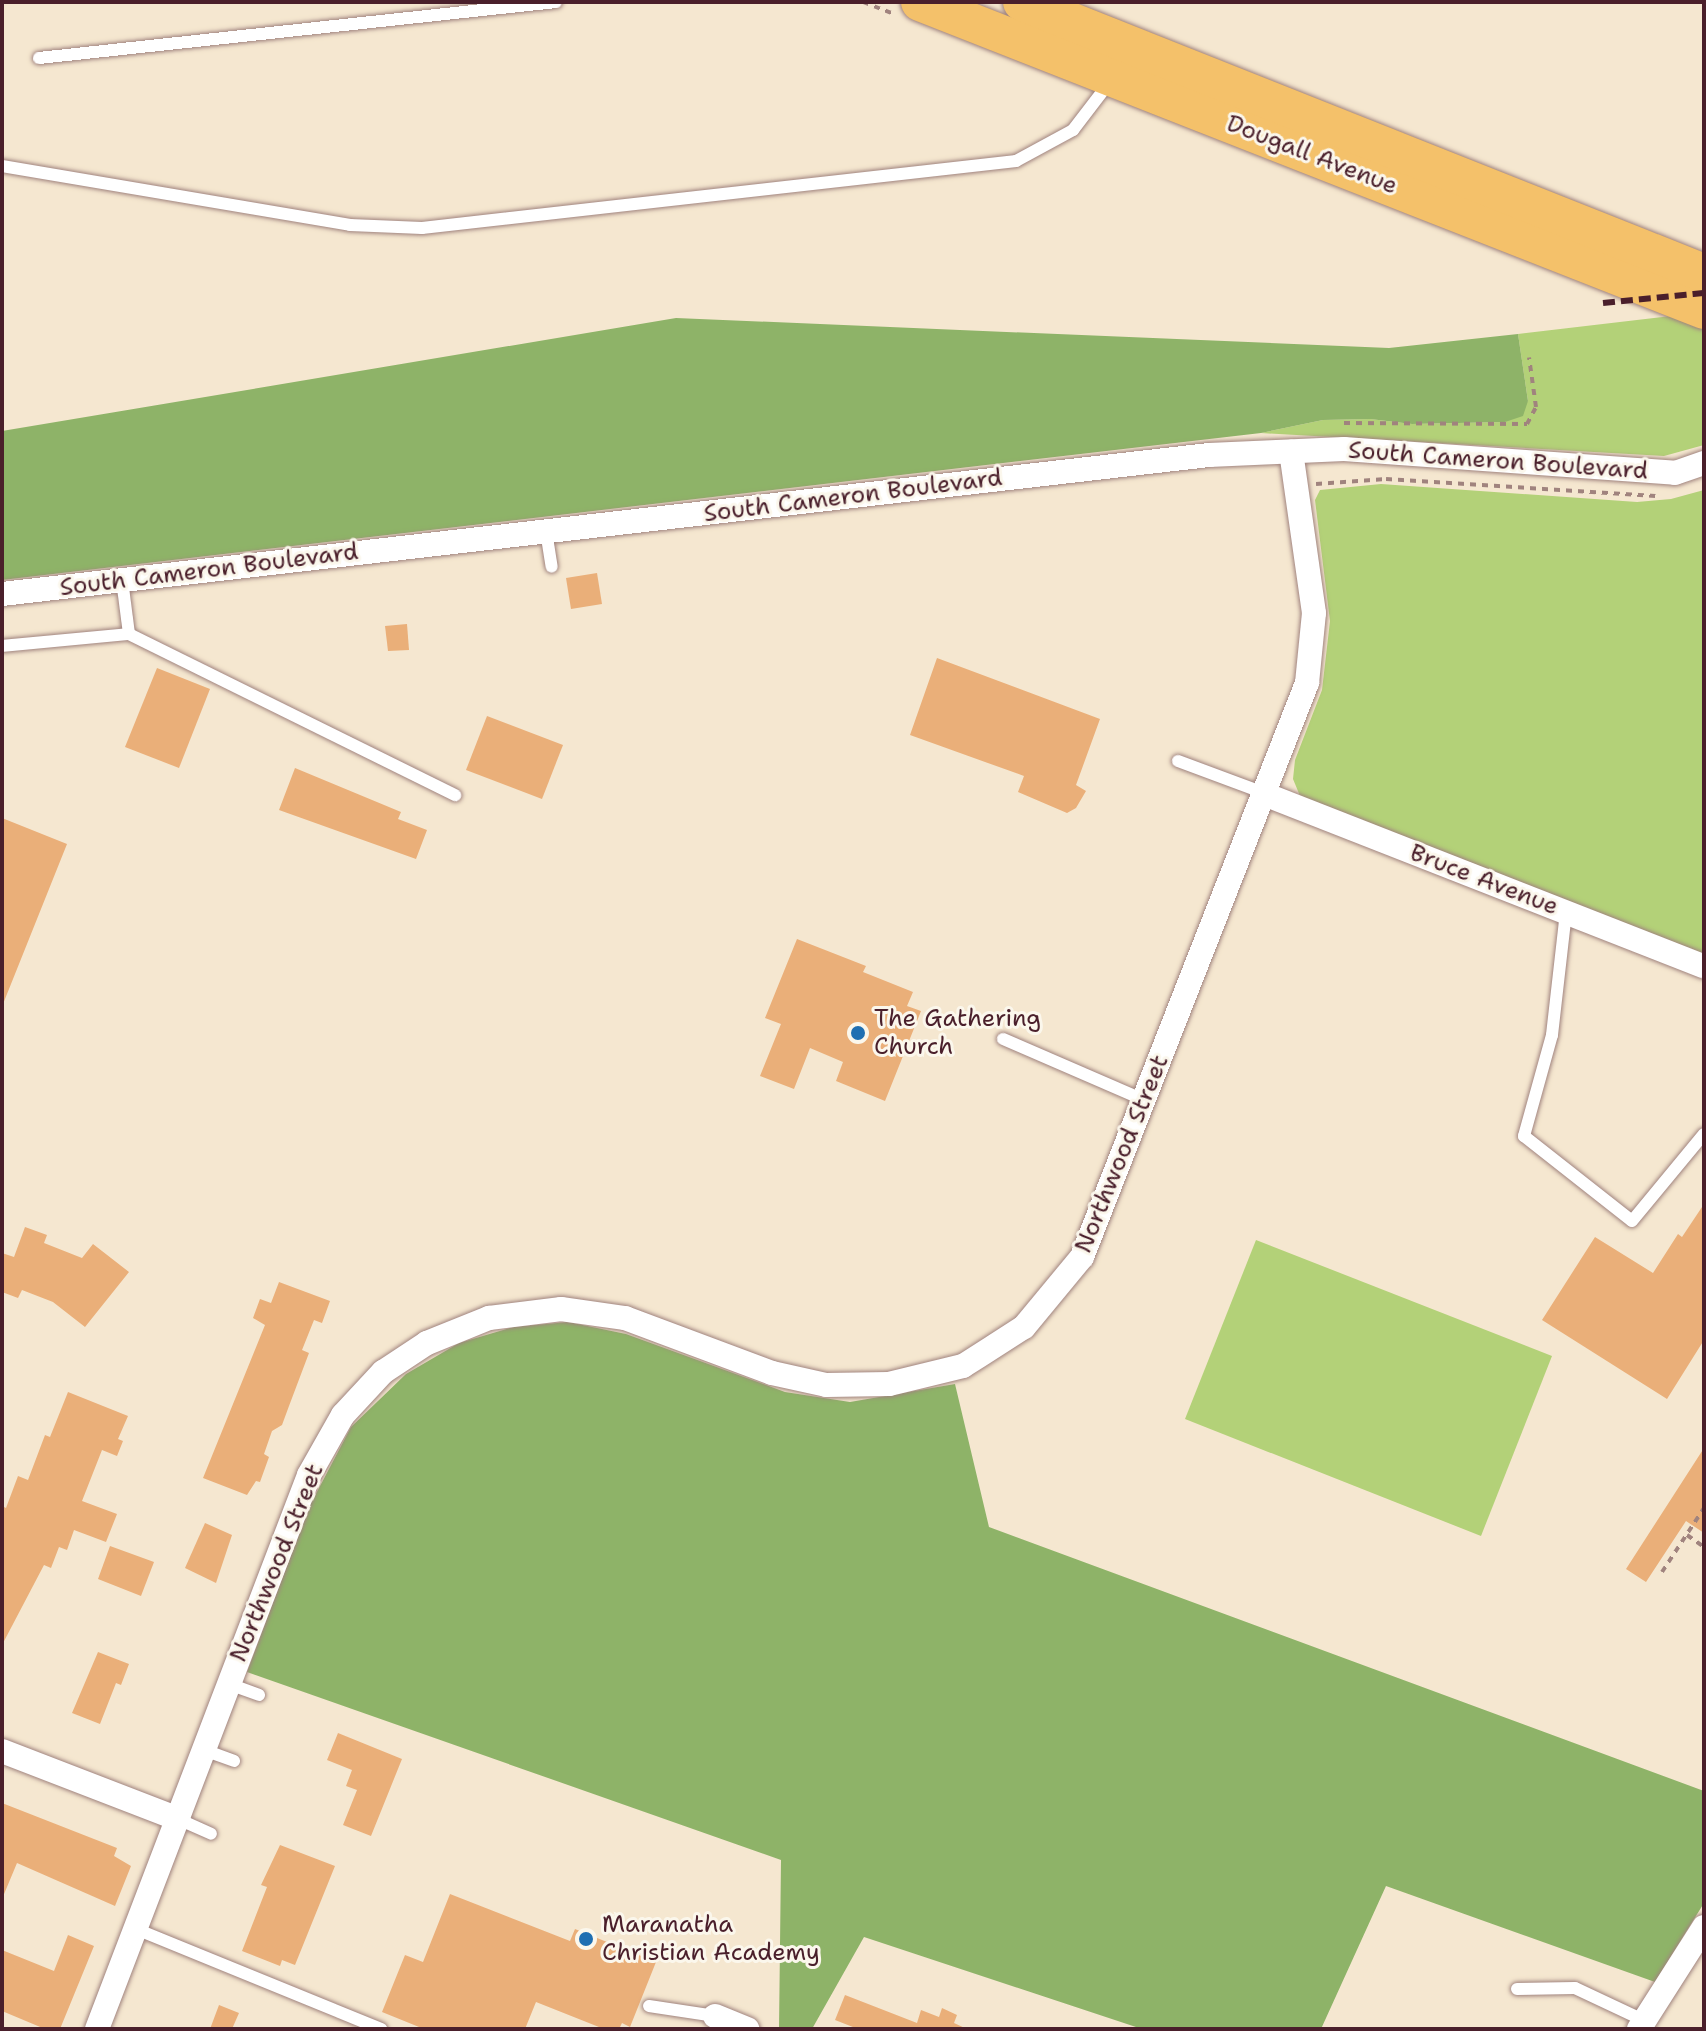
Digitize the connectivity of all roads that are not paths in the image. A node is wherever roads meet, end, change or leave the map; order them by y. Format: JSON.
{"nodes":[{"id":1,"x":556,"y":2,"type":"edge"},
{"id":2,"x":920,"y":2,"type":"edge"},
{"id":3,"x":1022,"y":2,"type":"edge"},
{"id":4,"x":39,"y":58,"type":"dead end"},
{"id":5,"x":1125,"y":61,"type":"junction"},
{"id":6,"x":2,"y":166,"type":"edge"},
{"id":7,"x":1704,"y":273,"type":"edge"},
{"id":8,"x":1704,"y":310,"type":"edge"},
{"id":9,"x":1291,"y":452,"type":"junction"},
{"id":10,"x":1704,"y":463,"type":"edge"},
{"id":11,"x":546,"y":531,"type":"junction"},
{"id":12,"x":552,"y":567,"type":"dead end"},
{"id":13,"x":122,"y":580,"type":"junction"},
{"id":14,"x":2,"y":594,"type":"edge"},
{"id":15,"x":129,"y":634,"type":"junction"},
{"id":16,"x":2,"y":646,"type":"edge"},
{"id":17,"x":1178,"y":761,"type":"dead end"},
{"id":18,"x":1264,"y":794,"type":"junction"},
{"id":19,"x":455,"y":795,"type":"dead end"},
{"id":20,"x":1566,"y":912,"type":"junction"},
{"id":21,"x":1704,"y":966,"type":"edge"},
{"id":22,"x":1003,"y":1039,"type":"dead end"},
{"id":23,"x":1144,"y":1100,"type":"junction"},
{"id":24,"x":1704,"y":1134,"type":"edge"},
{"id":25,"x":229,"y":1684,"type":"junction"},
{"id":26,"x":259,"y":1695,"type":"dead end"},
{"id":27,"x":204,"y":1750,"type":"junction"},
{"id":28,"x":2,"y":1751,"type":"edge"},
{"id":29,"x":234,"y":1761,"type":"dead end"},
{"id":30,"x":178,"y":1819,"type":"junction"},
{"id":31,"x":211,"y":1834,"type":"dead end"},
{"id":32,"x":1704,"y":1927,"type":"edge"},
{"id":33,"x":136,"y":1929,"type":"junction"},
{"id":34,"x":1517,"y":1989,"type":"dead end"},
{"id":35,"x":649,"y":2006,"type":"dead end"},
{"id":36,"x":715,"y":2016,"type":"joint"},
{"id":37,"x":1642,"y":2025,"type":"edge"},
{"id":38,"x":97,"y":2029,"type":"edge"},
{"id":39,"x":381,"y":2029,"type":"edge"},
{"id":40,"x":747,"y":2029,"type":"edge"}],
"edges":[{"from":1,"to":4,"type":"lane"},
{"from":2,"to":5,"type":"main road","name":"Dougall Avenue"},
{"from":3,"to":5,"type":"main road","name":"Dougall Avenue"},
{"from":5,"to":6,"type":"lane"},
{"from":5,"to":7,"type":"main road","name":"Dougall Avenue"},
{"from":5,"to":8,"type":"main road","name":"Dougall Avenue"},
{"from":9,"to":10,"type":"street","name":"South Cameron Boulevard"},
{"from":9,"to":11,"type":"street","name":"South Cameron Boulevard"},
{"from":9,"to":18,"type":"street","name":"Northwood Street"},
{"from":11,"to":12,"type":"lane"},
{"from":11,"to":13,"type":"street","name":"South Cameron Boulevard"},
{"from":13,"to":14,"type":"street","name":"South Cameron Boulevard"},
{"from":13,"to":15,"type":"lane"},
{"from":15,"to":16,"type":"lane"},
{"from":15,"to":19,"type":"lane"},
{"from":17,"to":18,"type":"lane"},
{"from":18,"to":20,"type":"street","name":"Bruce Avenue"},
{"from":18,"to":23,"type":"street","name":"Northwood Street"},
{"from":20,"to":21,"type":"street","name":"Bruce Avenue"},
{"from":20,"to":24,"type":"lane"},
{"from":22,"to":23,"type":"lane"},
{"from":23,"to":25,"type":"street","name":"Northwood Street"},
{"from":25,"to":26,"type":"lane"},
{"from":25,"to":27,"type":"street","name":"Northwood Street"},
{"from":27,"to":29,"type":"lane"},
{"from":27,"to":30,"type":"street","name":"Northwood Street"},
{"from":28,"to":30,"type":"street"},
{"from":30,"to":31,"type":"lane"},
{"from":30,"to":33,"type":"street","name":"Northwood Street"},
{"from":32,"to":37,"type":"street"},
{"from":33,"to":38,"type":"street","name":"Northwood Street"},
{"from":33,"to":39,"type":"lane"},
{"from":34,"to":37,"type":"lane"},
{"from":35,"to":36,"type":"lane"},
{"from":36,"to":40,"type":"street"}]}
